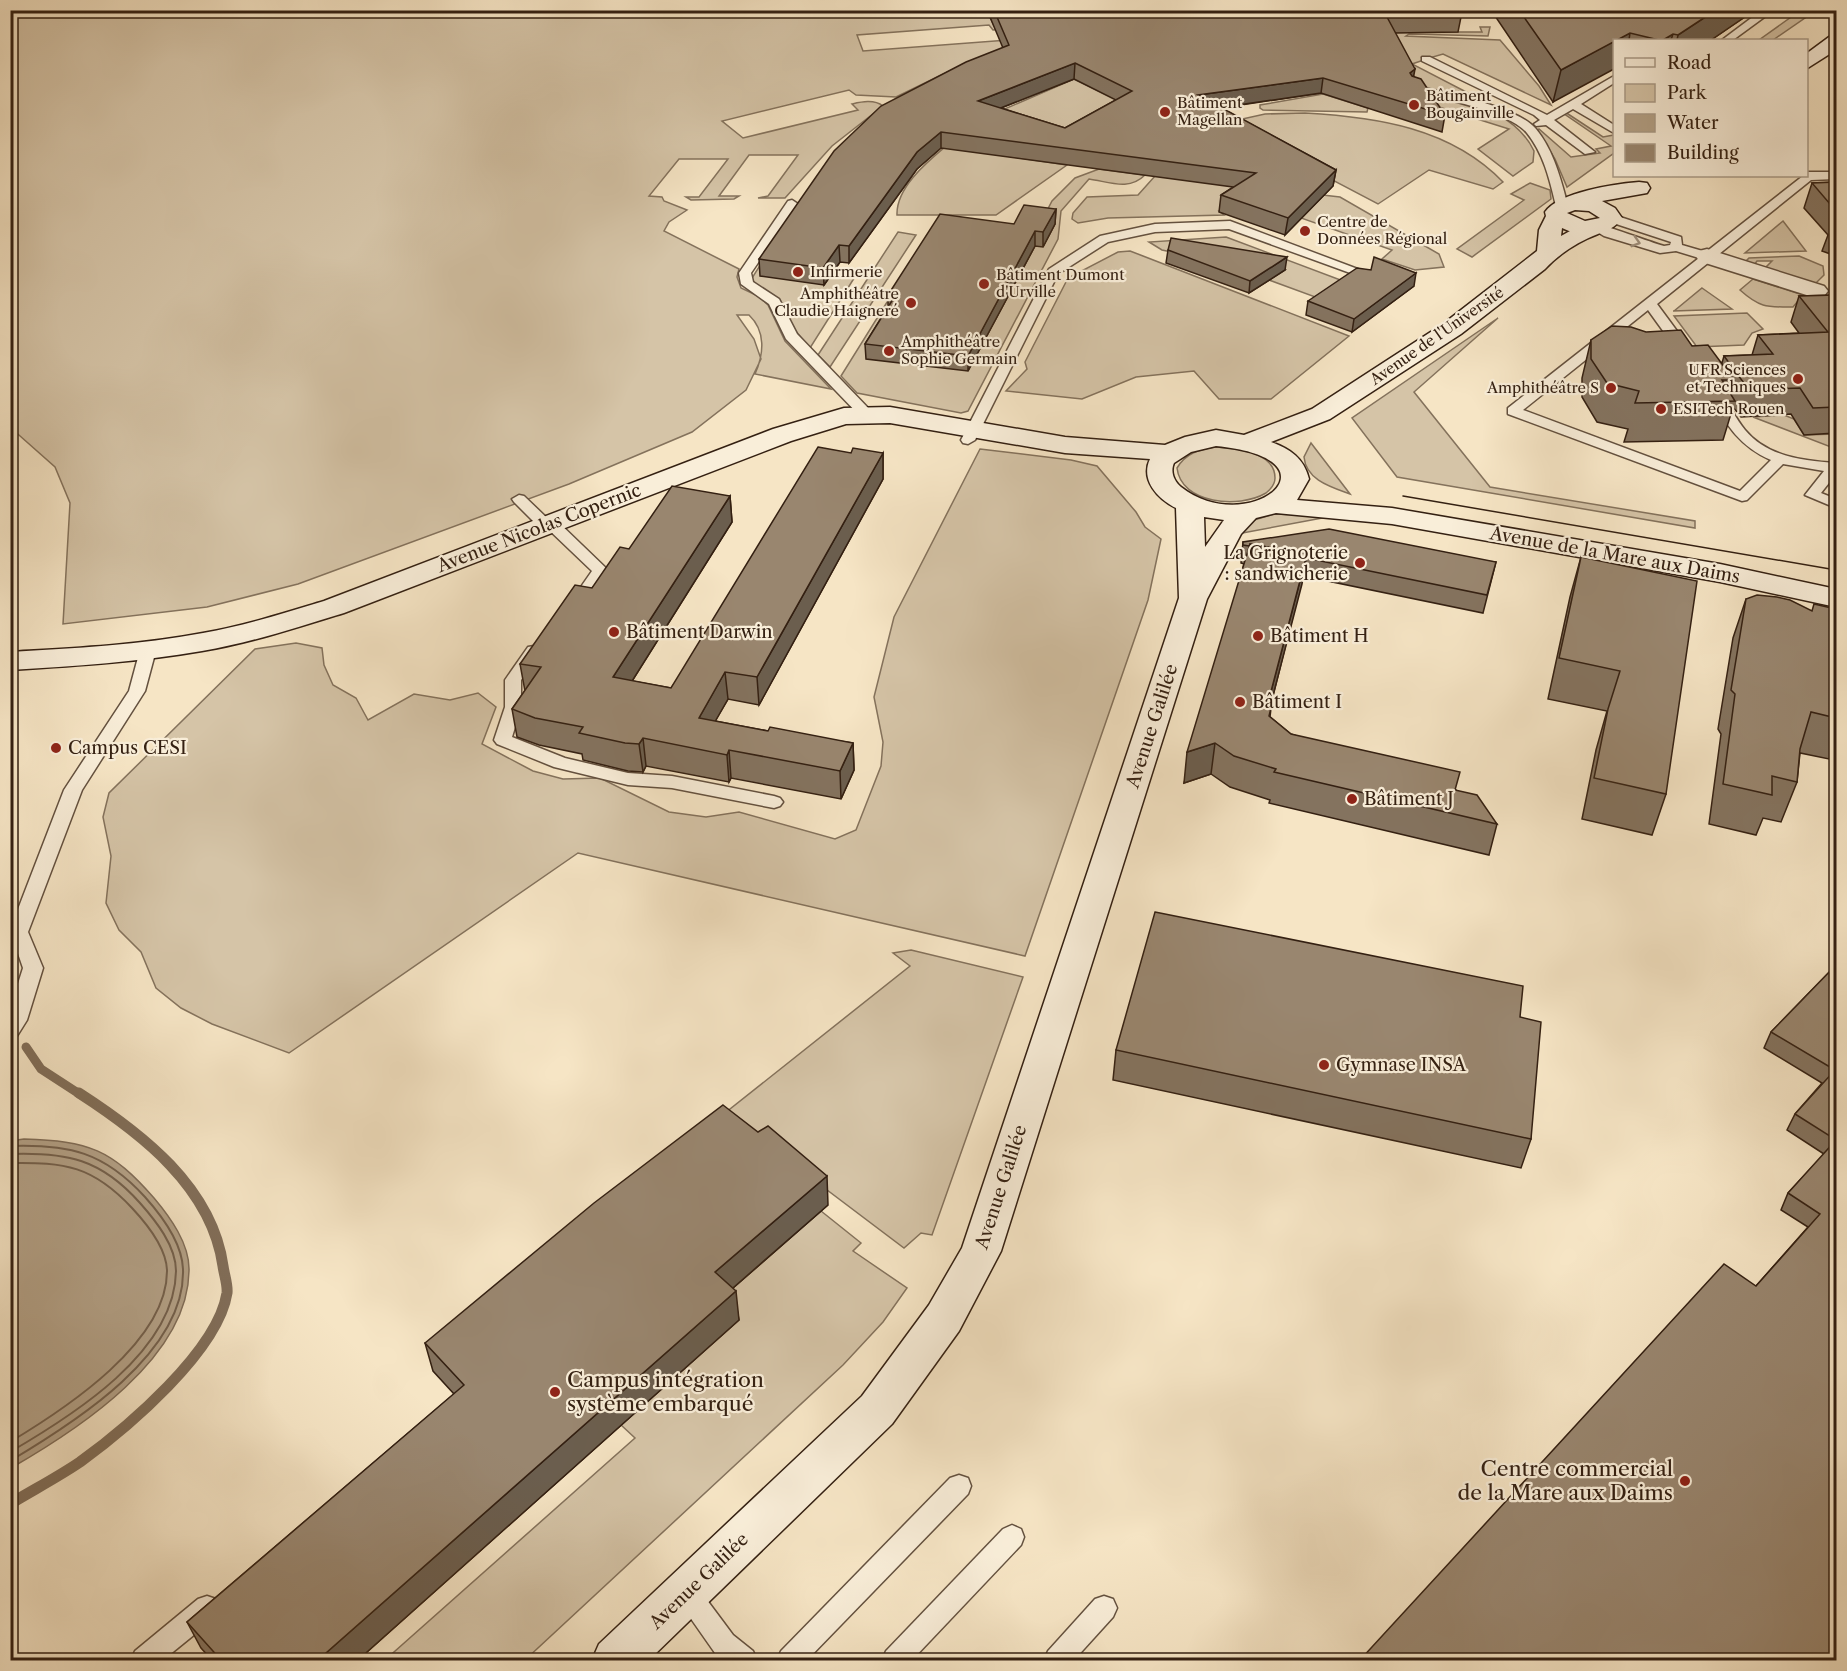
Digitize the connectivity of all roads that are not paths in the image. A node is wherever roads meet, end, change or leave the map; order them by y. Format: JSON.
{"nodes":[{"id":1,"x":1769,"y":10,"type":"edge"},
{"id":2,"x":1728,"y":39,"type":"edge"},
{"id":3,"x":1836,"y":41,"type":"edge"},
{"id":4,"x":1426,"y":60,"type":"dead end"},
{"id":5,"x":1808,"y":62,"type":"edge"},
{"id":6,"x":1613,"y":80,"type":"edge"},
{"id":7,"x":1596,"y":88,"type":"junction"},
{"id":8,"x":1415,"y":89,"type":"edge"},
{"id":9,"x":1608,"y":94,"type":"dead end"},
{"id":10,"x":1572,"y":103,"type":"junction"},
{"id":11,"x":1546,"y":119,"type":"junction"},
{"id":12,"x":1613,"y":129,"type":"edge"},
{"id":13,"x":1531,"y":130,"type":"junction"},
{"id":14,"x":1589,"y":152,"type":"dead end"},
{"id":15,"x":1808,"y":176,"type":"edge"},
{"id":16,"x":1836,"y":176,"type":"edge"},
{"id":17,"x":1807,"y":177,"type":"edge"},
{"id":18,"x":1648,"y":182,"type":"edge"},
{"id":19,"x":792,"y":204,"type":"dead end"},
{"id":20,"x":1565,"y":208,"type":"junction"},
{"id":21,"x":1602,"y":221,"type":"junction"},
{"id":22,"x":1548,"y":252,"type":"junction"},
{"id":23,"x":1707,"y":256,"type":"junction"},
{"id":24,"x":1357,"y":271,"type":"edge"},
{"id":25,"x":1816,"y":291,"type":"dead end"},
{"id":26,"x":1650,"y":303,"type":"junction"},
{"id":27,"x":1694,"y":364,"type":"edge"},
{"id":28,"x":1707,"y":384,"type":"edge"},
{"id":29,"x":867,"y":414,"type":"junction"},
{"id":30,"x":1321,"y":414,"type":"junction"},
{"id":31,"x":971,"y":435,"type":"junction"},
{"id":32,"x":1248,"y":441,"type":"junction"},
{"id":33,"x":1065,"y":445,"type":"junction"},
{"id":34,"x":1168,"y":453,"type":"junction"},
{"id":35,"x":1781,"y":458,"type":"junction"},
{"id":36,"x":1836,"y":467,"type":"edge"},
{"id":37,"x":1289,"y":470,"type":"junction"},
{"id":38,"x":1162,"y":482,"type":"junction"},
{"id":39,"x":519,"y":499,"type":"dead end"},
{"id":40,"x":1190,"y":504,"type":"junction"},
{"id":41,"x":1836,"y":504,"type":"edge"},
{"id":42,"x":1261,"y":508,"type":"junction"},
{"id":43,"x":1392,"y":516,"type":"junction"},
{"id":44,"x":548,"y":524,"type":"junction"},
{"id":45,"x":1836,"y":598,"type":"edge"},
{"id":46,"x":1193,"y":599,"type":"junction"},
{"id":47,"x":562,"y":611,"type":"edge"},
{"id":48,"x":544,"y":637,"type":"edge"},
{"id":49,"x":148,"y":650,"type":"junction"},
{"id":50,"x":10,"y":661,"type":"edge"},
{"id":51,"x":774,"y":802,"type":"dead end"},
{"id":52,"x":15,"y":936,"type":"edge"},
{"id":53,"x":10,"y":1031,"type":"edge"},
{"id":54,"x":959,"y":1486,"type":"dead end"},
{"id":55,"x":1012,"y":1537,"type":"dead end"},
{"id":56,"x":224,"y":1593,"type":"edge"},
{"id":57,"x":686,"y":1593,"type":"junction"},
{"id":58,"x":1104,"y":1608,"type":"dead end"},
{"id":59,"x":144,"y":1660,"type":"edge"},
{"id":60,"x":616,"y":1660,"type":"edge"},
{"id":61,"x":744,"y":1660,"type":"edge"},
{"id":62,"x":790,"y":1660,"type":"edge"},
{"id":63,"x":895,"y":1660,"type":"edge"},
{"id":64,"x":1057,"y":1660,"type":"edge"}],
"edges":[{"from":1,"to":2,"type":"lane"},
{"from":3,"to":5,"type":"street"},
{"from":4,"to":11,"type":"lane"},
{"from":6,"to":7,"type":"lane"},
{"from":7,"to":9,"type":"lane"},
{"from":7,"to":10,"type":"lane"},
{"from":8,"to":13,"type":"lane"},
{"from":10,"to":11,"type":"lane"},
{"from":10,"to":12,"type":"lane"},
{"from":11,"to":13,"type":"lane"},
{"from":11,"to":14,"type":"lane"},
{"from":13,"to":20,"type":"lane"},
{"from":15,"to":16,"type":"lane"},
{"from":17,"to":23,"type":"lane"},
{"from":18,"to":20,"type":"street","name":"Avenue de l'Université"},
{"from":18,"to":21,"type":"street","name":"Avenue de l'Université"},
{"from":19,"to":29,"type":"lane"},
{"from":20,"to":21,"type":"street"},
{"from":20,"to":22,"type":"street"},
{"from":21,"to":22,"type":"street","name":"Avenue de l'Université"},
{"from":21,"to":23,"type":"lane"},
{"from":22,"to":30,"type":"street","name":"Avenue de l'Université"},
{"from":23,"to":25,"type":"street"},
{"from":23,"to":26,"type":"lane"},
{"from":24,"to":31,"type":"lane"},
{"from":26,"to":27,"type":"lane"},
{"from":26,"to":35,"type":"lane"},
{"from":28,"to":35,"type":"lane"},
{"from":29,"to":31,"type":"street","name":"Avenue Nicolas Copernic"},
{"from":29,"to":44,"type":"street","name":"Avenue Nicolas Copernic"},
{"from":30,"to":32,"type":"street","name":"Avenue de l'Université"},
{"from":30,"to":37,"type":"street","name":"Avenue de l'Université"},
{"from":31,"to":33,"type":"street","name":"Avenue Nicolas Copernic"},
{"from":32,"to":34,"type":"street"},
{"from":32,"to":37,"type":"street","name":"Avenue de la Mare aux Daims"},
{"from":33,"to":34,"type":"street","name":"Avenue Nicolas Copernic"},
{"from":33,"to":38,"type":"street","name":"Avenue Nicolas Copernic"},
{"from":34,"to":38,"type":"street"},
{"from":35,"to":36,"type":"lane"},
{"from":36,"to":41,"type":"lane"},
{"from":37,"to":42,"type":"street","name":"Avenue de l'Université"},
{"from":37,"to":43,"type":"street","name":"Avenue de la Mare aux Daims"},
{"from":38,"to":40,"type":"street","name":"Avenue Nicolas Copernic"},
{"from":39,"to":44,"type":"lane"},
{"from":40,"to":42,"type":"street","name":"Avenue de la Mare aux Daims"},
{"from":40,"to":46,"type":"street","name":"Avenue Galilée"},
{"from":42,"to":43,"type":"street","name":"Avenue de la Mare aux Daims"},
{"from":42,"to":46,"type":"street","name":"Avenue Galilée"},
{"from":43,"to":45,"type":"street","name":"Avenue de la Mare aux Daims"},
{"from":44,"to":47,"type":"lane"},
{"from":44,"to":49,"type":"street","name":"Avenue Nicolas Copernic"},
{"from":46,"to":57,"type":"street","name":"Avenue Galilée"},
{"from":48,"to":51,"type":"lane"},
{"from":49,"to":50,"type":"street","name":"Avenue Nicolas Copernic"},
{"from":49,"to":52,"type":"lane"},
{"from":52,"to":53,"type":"lane"},
{"from":54,"to":62,"type":"lane"},
{"from":55,"to":63,"type":"lane"},
{"from":56,"to":59,"type":"lane"},
{"from":57,"to":60,"type":"street","name":"Avenue Galilée"},
{"from":57,"to":61,"type":"lane"},
{"from":58,"to":64,"type":"lane"}]}
